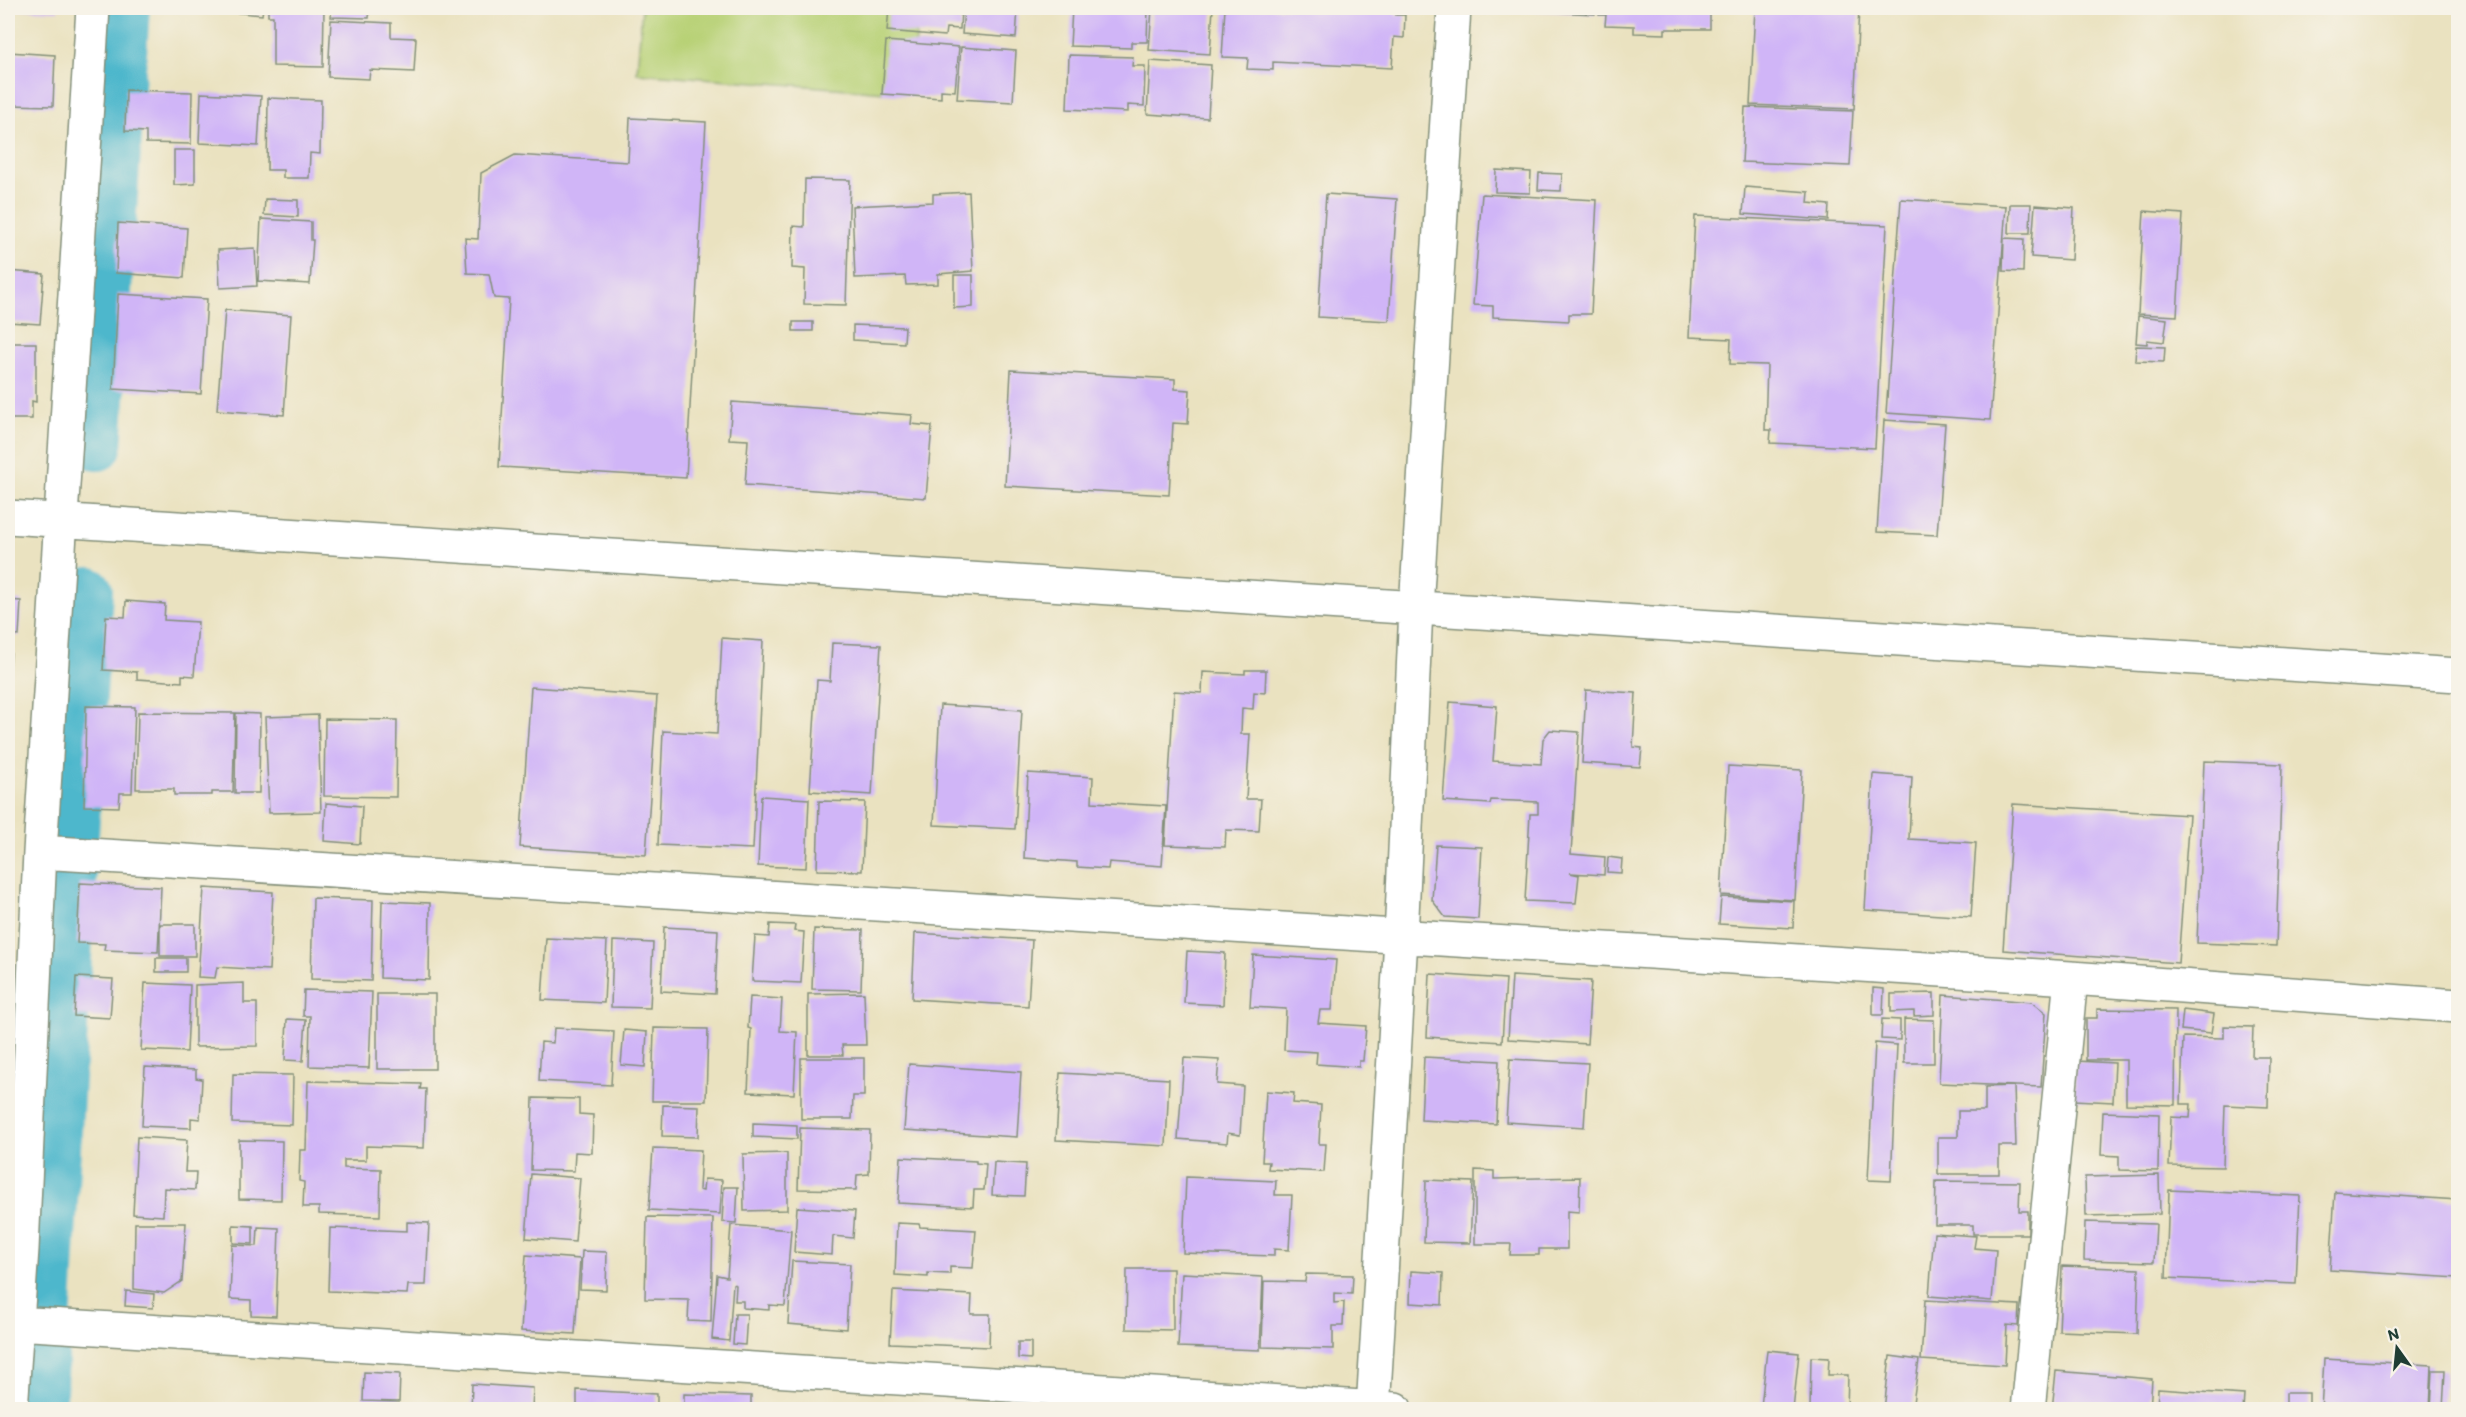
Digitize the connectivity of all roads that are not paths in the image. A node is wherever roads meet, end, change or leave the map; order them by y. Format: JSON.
{"nodes":[{"id":1,"x":93,"y":8,"type":"edge"},
{"id":2,"x":1454,"y":8,"type":"edge"},
{"id":3,"x":8,"y":517,"type":"edge"},
{"id":4,"x":61,"y":519,"type":"junction"},
{"id":5,"x":1416,"y":608,"type":"junction"},
{"id":6,"x":2458,"y":675,"type":"edge"},
{"id":7,"x":40,"y":852,"type":"junction"},
{"id":8,"x":1401,"y":938,"type":"junction"},
{"id":9,"x":2071,"y":978,"type":"junction"},
{"id":10,"x":2458,"y":1006,"type":"edge"},
{"id":11,"x":15,"y":1248,"type":"edge"},
{"id":12,"x":16,"y":1323,"type":"junction"},
{"id":13,"x":1380,"y":1409,"type":"edge"},
{"id":14,"x":11,"y":1410,"type":"edge"},
{"id":15,"x":2028,"y":1410,"type":"edge"}],
"edges":[{"from":1,"to":4,"type":"street"},
{"from":2,"to":5,"type":"street"},
{"from":3,"to":4,"type":"street"},
{"from":4,"to":5,"type":"street"},
{"from":4,"to":7,"type":"street"},
{"from":5,"to":6,"type":"street"},
{"from":5,"to":8,"type":"street"},
{"from":7,"to":8,"type":"street"},
{"from":7,"to":11,"type":"street"},
{"from":8,"to":9,"type":"street"},
{"from":8,"to":13,"type":"street"},
{"from":9,"to":10,"type":"street"},
{"from":9,"to":15,"type":"street"},
{"from":11,"to":12,"type":"street"},
{"from":12,"to":13,"type":"street"},
{"from":12,"to":14,"type":"street"}]}
